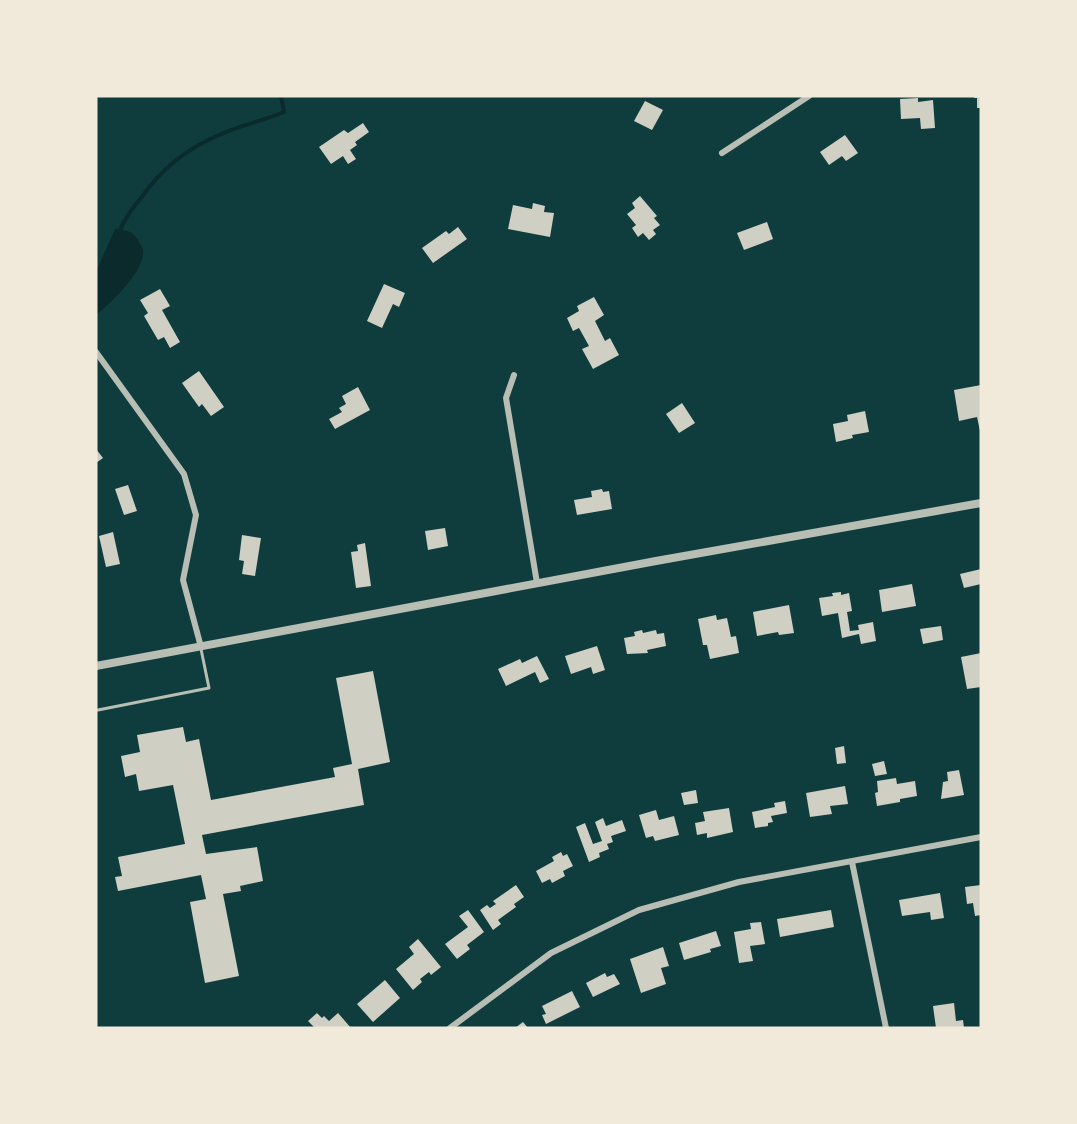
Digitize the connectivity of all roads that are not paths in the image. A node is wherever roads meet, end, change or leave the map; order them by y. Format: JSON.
{"nodes":[{"id":1,"x":809,"y":96,"type":"edge"},
{"id":2,"x":722,"y":153,"type":"dead end"},
{"id":3,"x":96,"y":352,"type":"edge"},
{"id":4,"x":514,"y":375,"type":"dead end"},
{"id":5,"x":981,"y":503,"type":"edge"},
{"id":6,"x":537,"y":583,"type":"junction"},
{"id":7,"x":201,"y":647,"type":"junction"},
{"id":8,"x":96,"y":666,"type":"edge"},
{"id":9,"x":98,"y":710,"type":"dead end"},
{"id":10,"x":981,"y":837,"type":"edge"},
{"id":11,"x":852,"y":862,"type":"junction"},
{"id":12,"x":450,"y":1028,"type":"edge"},
{"id":13,"x":886,"y":1028,"type":"edge"}],
"edges":[{"from":1,"to":2,"type":"street"},
{"from":3,"to":7,"type":"street"},
{"from":4,"to":6,"type":"street"},
{"from":5,"to":6,"type":"street"},
{"from":6,"to":7,"type":"street"},
{"from":7,"to":8,"type":"street"},
{"from":7,"to":9,"type":"lane"},
{"from":10,"to":11,"type":"street"},
{"from":11,"to":12,"type":"street"},
{"from":11,"to":13,"type":"street"}]}
